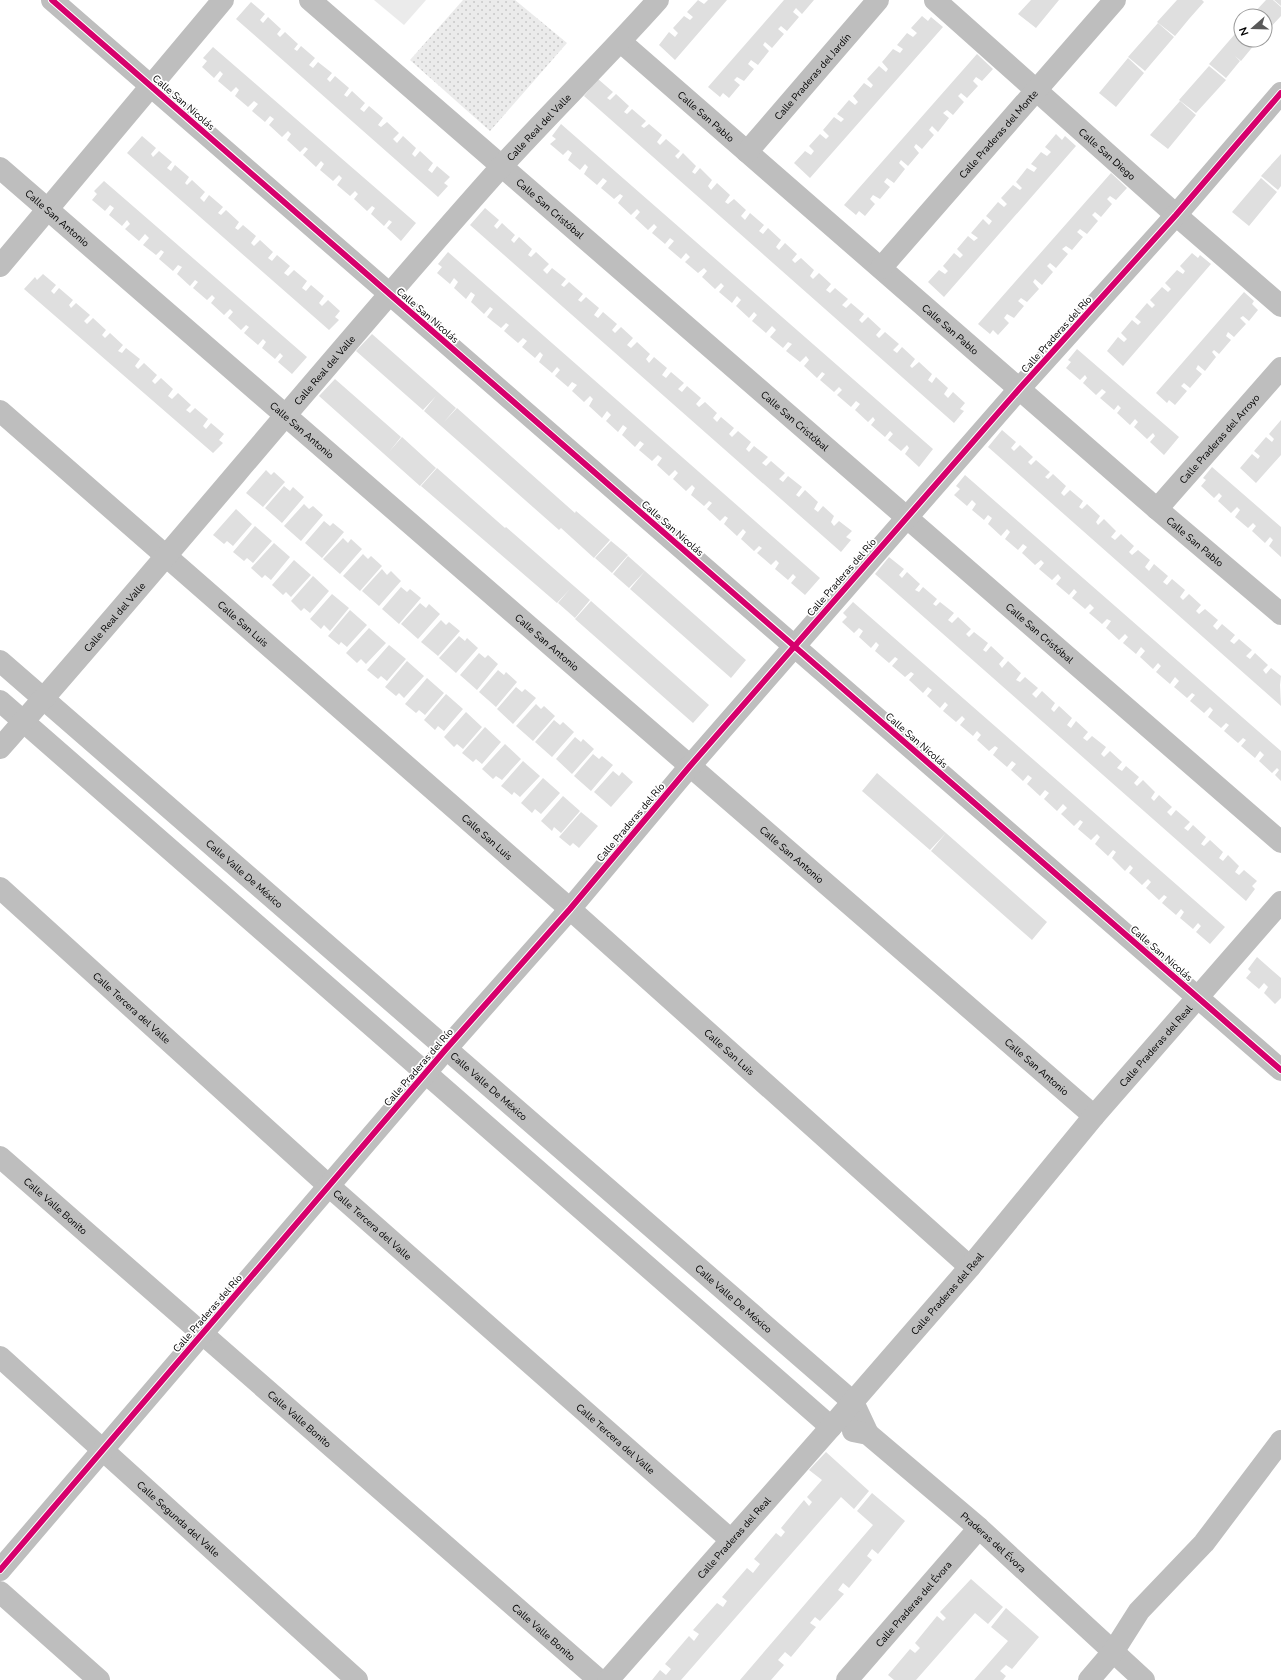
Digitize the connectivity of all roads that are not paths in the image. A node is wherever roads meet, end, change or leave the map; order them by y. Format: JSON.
{"nodes":[{"id":1,"x":52,"y":0,"type":"edge"},
{"id":2,"x":223,"y":0,"type":"edge"},
{"id":3,"x":310,"y":0,"type":"edge"},
{"id":4,"x":658,"y":0,"type":"edge"},
{"id":5,"x":878,"y":0,"type":"edge"},
{"id":6,"x":935,"y":0,"type":"edge"},
{"id":7,"x":1115,"y":0,"type":"edge"},
{"id":8,"x":621,"y":42,"type":"junction"},
{"id":9,"x":151,"y":86,"type":"junction"},
{"id":10,"x":1037,"y":90,"type":"junction"},
{"id":11,"x":1281,"y":93,"type":"edge"},
{"id":12,"x":747,"y":152,"type":"junction"},
{"id":13,"x":501,"y":167,"type":"junction"},
{"id":14,"x":0,"y":168,"type":"edge"},
{"id":15,"x":47,"y":209,"type":"junction"},
{"id":16,"x":1176,"y":215,"type":"junction"},
{"id":17,"x":0,"y":266,"type":"edge"},
{"id":18,"x":881,"y":268,"type":"junction"},
{"id":19,"x":390,"y":295,"type":"junction"},
{"id":20,"x":1281,"y":306,"type":"edge"},
{"id":21,"x":1281,"y":368,"type":"edge"},
{"id":22,"x":1020,"y":388,"type":"junction"},
{"id":23,"x":0,"y":412,"type":"edge"},
{"id":24,"x":285,"y":416,"type":"junction"},
{"id":25,"x":1157,"y":509,"type":"junction"},
{"id":26,"x":906,"y":518,"type":"junction"},
{"id":27,"x":166,"y":556,"type":"junction"},
{"id":28,"x":1281,"y":614,"type":"edge"},
{"id":29,"x":794,"y":646,"type":"junction"},
{"id":30,"x":0,"y":661,"type":"edge"},
{"id":31,"x":44,"y":699,"type":"junction"},
{"id":32,"x":0,"y":701,"type":"edge"},
{"id":33,"x":24,"y":722,"type":"junction"},
{"id":34,"x":0,"y":748,"type":"edge"},
{"id":35,"x":690,"y":766,"type":"junction"},
{"id":36,"x":1281,"y":842,"type":"edge"},
{"id":37,"x":0,"y":888,"type":"edge"},
{"id":38,"x":1281,"y":902,"type":"edge"},
{"id":39,"x":570,"y":909,"type":"junction"},
{"id":40,"x":1198,"y":998,"type":"junction"},
{"id":41,"x":446,"y":1048,"type":"junction"},
{"id":42,"x":1281,"y":1070,"type":"edge"},
{"id":43,"x":426,"y":1073,"type":"junction"},
{"id":44,"x":1094,"y":1116,"type":"junction"},
{"id":45,"x":0,"y":1157,"type":"edge"},
{"id":46,"x":329,"y":1186,"type":"junction"},
{"id":47,"x":970,"y":1267,"type":"junction"},
{"id":48,"x":202,"y":1333,"type":"junction"},
{"id":49,"x":0,"y":1357,"type":"edge"},
{"id":50,"x":853,"y":1402,"type":"junction"},
{"id":51,"x":831,"y":1427,"type":"junction"},
{"id":52,"x":868,"y":1434,"type":"junction"},
{"id":53,"x":1281,"y":1441,"type":"edge"},
{"id":54,"x":103,"y":1450,"type":"junction"},
{"id":55,"x":979,"y":1528,"type":"junction"},
{"id":56,"x":731,"y":1540,"type":"junction"},
{"id":57,"x":0,"y":1570,"type":"edge"},
{"id":58,"x":0,"y":1592,"type":"edge"},
{"id":59,"x":1113,"y":1652,"type":"junction"},
{"id":60,"x":99,"y":1680,"type":"edge"},
{"id":61,"x":357,"y":1680,"type":"edge"},
{"id":62,"x":599,"y":1680,"type":"edge"},
{"id":63,"x":608,"y":1680,"type":"edge"},
{"id":64,"x":847,"y":1680,"type":"edge"},
{"id":65,"x":1089,"y":1680,"type":"edge"},
{"id":66,"x":1144,"y":1680,"type":"edge"}],
"edges":[{"from":1,"to":9,"type":"street","name":"Calle San Nicolás"},
{"from":2,"to":9,"type":"street"},
{"from":3,"to":13,"type":"street","name":"Calle San Cristóbal"},
{"from":4,"to":8,"type":"street","name":"Calle Real del Valle"},
{"from":5,"to":12,"type":"street","name":"Calle Praderas del Jardín"},
{"from":6,"to":10,"type":"street","name":"Calle San Diego"},
{"from":7,"to":10,"type":"street","name":"Calle Praderas del Monte"},
{"from":8,"to":12,"type":"street","name":"Calle San Pablo"},
{"from":8,"to":13,"type":"street","name":"Calle Real del Valle"},
{"from":9,"to":15,"type":"street"},
{"from":9,"to":19,"type":"street","name":"Calle San Nicolás"},
{"from":10,"to":16,"type":"street","name":"Calle San Diego"},
{"from":10,"to":18,"type":"street","name":"Calle Praderas del Monte"},
{"from":11,"to":16,"type":"street","name":"Calle Praderas del Río"},
{"from":12,"to":18,"type":"street","name":"Calle San Pablo"},
{"from":13,"to":19,"type":"street","name":"Calle Real del Valle"},
{"from":13,"to":26,"type":"street","name":"Calle San Cristóbal"},
{"from":14,"to":15,"type":"street","name":"Calle San Antonio"},
{"from":15,"to":17,"type":"street"},
{"from":15,"to":24,"type":"street","name":"Calle San Antonio"},
{"from":16,"to":20,"type":"street","name":"Calle San Diego"},
{"from":16,"to":22,"type":"street","name":"Calle Praderas del Río"},
{"from":18,"to":22,"type":"street","name":"Calle San Pablo"},
{"from":19,"to":24,"type":"street","name":"Calle Real del Valle"},
{"from":19,"to":29,"type":"street","name":"Calle San Nicolás"},
{"from":21,"to":25,"type":"street","name":"Calle Praderas del Arroyo"},
{"from":22,"to":25,"type":"street","name":"Calle San Pablo"},
{"from":22,"to":26,"type":"street","name":"Calle Praderas del Río"},
{"from":23,"to":27,"type":"street","name":"Calle San Luis"},
{"from":24,"to":27,"type":"street","name":"Calle Real del Valle"},
{"from":24,"to":35,"type":"street","name":"Calle San Antonio"},
{"from":25,"to":28,"type":"street","name":"Calle San Pablo"},
{"from":26,"to":29,"type":"street","name":"Calle Praderas del Río"},
{"from":26,"to":36,"type":"street","name":"Calle San Cristóbal"},
{"from":27,"to":31,"type":"street","name":"Calle Real del Valle"},
{"from":27,"to":39,"type":"street","name":"Calle San Luis"},
{"from":29,"to":35,"type":"street","name":"Calle Praderas del Río"},
{"from":29,"to":40,"type":"street","name":"Calle San Nicolás"},
{"from":30,"to":31,"type":"street","name":"Calle Valle De México"},
{"from":31,"to":33,"type":"street","name":"Calle Real del Valle"},
{"from":31,"to":41,"type":"street","name":"Calle Valle De México"},
{"from":32,"to":33,"type":"street"},
{"from":33,"to":34,"type":"street","name":"Calle Real del Valle"},
{"from":33,"to":43,"type":"street"},
{"from":35,"to":39,"type":"street","name":"Calle Praderas del Río"},
{"from":35,"to":44,"type":"street","name":"Calle San Antonio"},
{"from":37,"to":46,"type":"street","name":"Calle Tercera del Valle"},
{"from":38,"to":40,"type":"street","name":"Calle Praderas del Real"},
{"from":39,"to":41,"type":"street","name":"Calle Praderas del Río"},
{"from":39,"to":47,"type":"street","name":"Calle San Luis"},
{"from":40,"to":42,"type":"street","name":"Calle San Nicolás"},
{"from":40,"to":44,"type":"street","name":"Calle Praderas del Real"},
{"from":41,"to":43,"type":"street","name":"Calle Praderas del Río"},
{"from":41,"to":50,"type":"street","name":"Calle Valle De México"},
{"from":43,"to":46,"type":"street","name":"Calle Praderas del Río"},
{"from":43,"to":51,"type":"street"},
{"from":44,"to":47,"type":"street","name":"Calle Praderas del Real"},
{"from":45,"to":48,"type":"street","name":"Calle Valle Bonito"},
{"from":46,"to":48,"type":"street","name":"Calle Praderas del Río"},
{"from":46,"to":56,"type":"street","name":"Calle Tercera del Valle"},
{"from":47,"to":50,"type":"street","name":"Calle Praderas del Real"},
{"from":48,"to":54,"type":"street","name":"Calle Praderas del Río"},
{"from":48,"to":62,"type":"street","name":"Calle Valle Bonito"},
{"from":49,"to":54,"type":"street","name":"Calle Segunda del Valle"},
{"from":50,"to":51,"type":"street","name":"Calle Praderas del Real"},
{"from":50,"to":52,"type":"street","name":"Calle Valle De México"},
{"from":51,"to":52,"type":"street","name":"Praderas del Évora"},
{"from":51,"to":56,"type":"street","name":"Calle Praderas del Real"},
{"from":52,"to":55,"type":"street","name":"Praderas del Évora"},
{"from":53,"to":59,"type":"street"},
{"from":54,"to":57,"type":"street","name":"Calle Praderas del Río"},
{"from":54,"to":61,"type":"street","name":"Calle Segunda del Valle"},
{"from":55,"to":59,"type":"street","name":"Praderas del Évora"},
{"from":55,"to":64,"type":"street","name":"Calle Praderas del Évora"},
{"from":56,"to":63,"type":"street","name":"Calle Praderas del Real"},
{"from":58,"to":60,"type":"street"},
{"from":59,"to":65,"type":"street"},
{"from":59,"to":66,"type":"street","name":"Praderas del Évora"}]}
